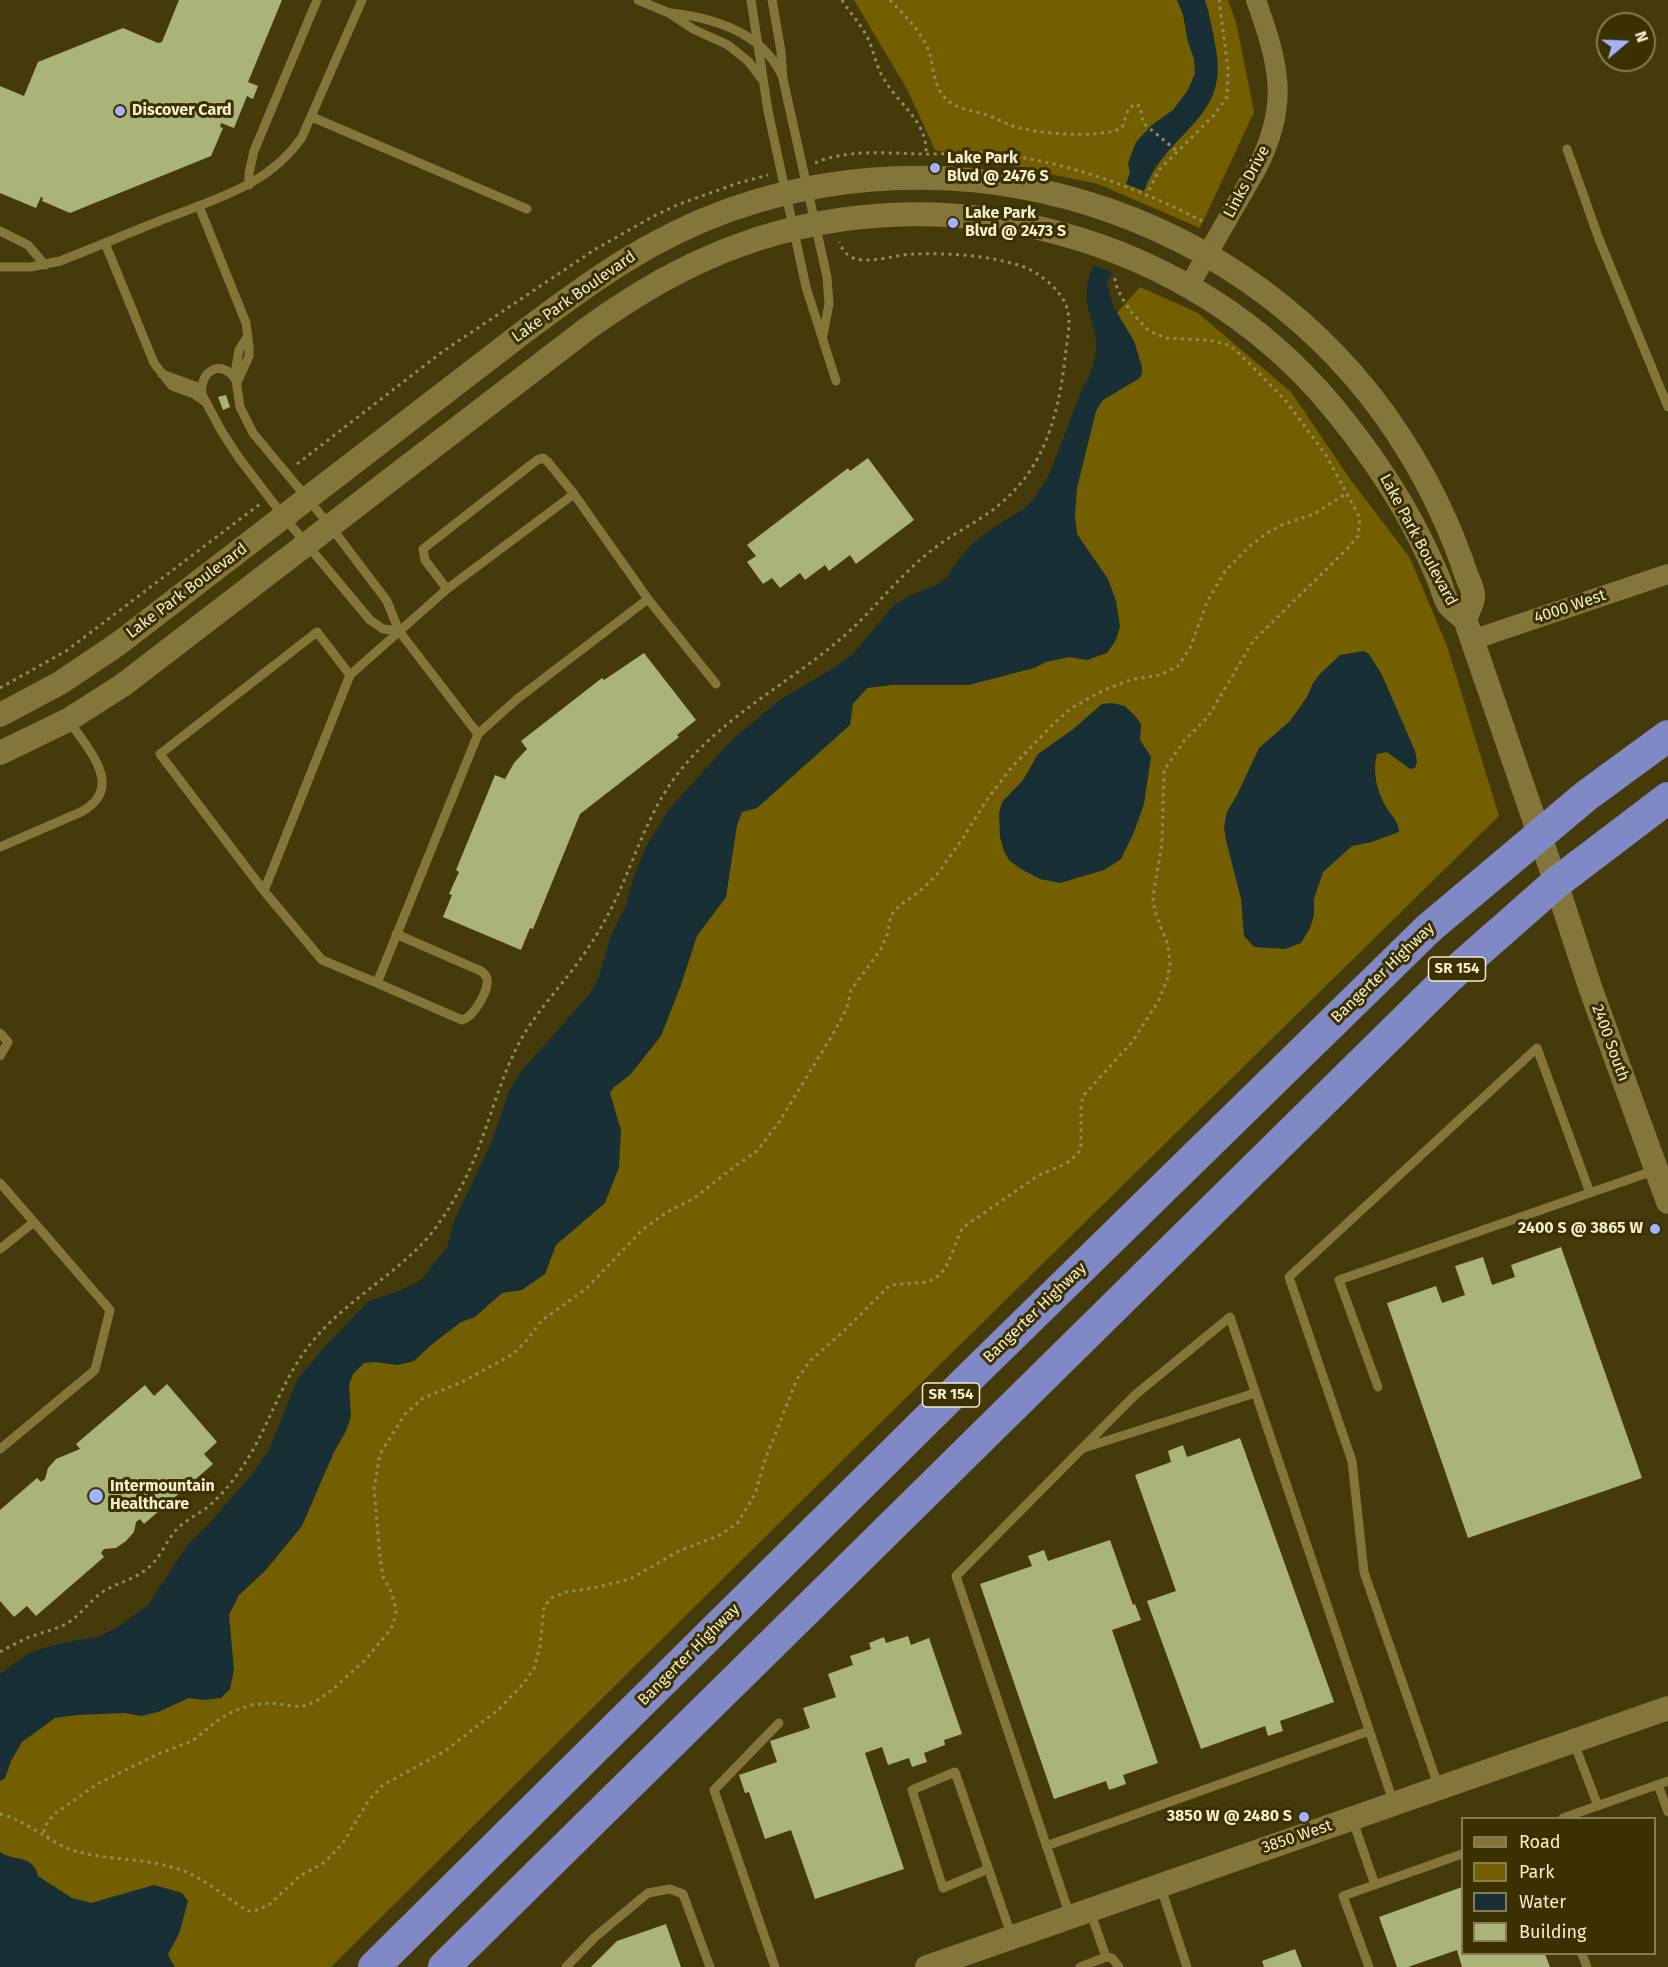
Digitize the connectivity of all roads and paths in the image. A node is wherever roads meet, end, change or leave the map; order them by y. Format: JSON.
{"nodes":[{"id":1,"x":317,"y":0,"type":"edge"},
{"id":2,"x":362,"y":0,"type":"edge"},
{"id":3,"x":638,"y":0,"type":"edge"},
{"id":4,"x":751,"y":0,"type":"edge"},
{"id":5,"x":772,"y":0,"type":"edge"},
{"id":6,"x":842,"y":0,"type":"edge"},
{"id":7,"x":890,"y":0,"type":"edge"},
{"id":8,"x":1219,"y":0,"type":"edge"},
{"id":9,"x":1256,"y":0,"type":"edge"},
{"id":10,"x":669,"y":13,"type":"junction"},
{"id":11,"x":756,"y":43,"type":"junction"},
{"id":12,"x":783,"y":79,"type":"junction"},
{"id":13,"x":762,"y":80,"type":"junction"},
{"id":14,"x":312,"y":117,"type":"junction"},
{"id":15,"x":1177,"y":150,"type":"junction"},
{"id":16,"x":1568,"y":150,"type":"dead end"},
{"id":17,"x":926,"y":154,"type":"dead end"},
{"id":18,"x":249,"y":185,"type":"junction"},
{"id":19,"x":1149,"y":190,"type":"dead end"},
{"id":20,"x":796,"y":191,"type":"junction"},
{"id":21,"x":199,"y":206,"type":"junction"},
{"id":22,"x":527,"y":209,"type":"dead end"},
{"id":23,"x":804,"y":227,"type":"junction"},
{"id":24,"x":0,"y":231,"type":"edge"},
{"id":25,"x":837,"y":238,"type":"dead end"},
{"id":26,"x":105,"y":243,"type":"junction"},
{"id":27,"x":1207,"y":254,"type":"junction"},
{"id":28,"x":45,"y":264,"type":"junction"},
{"id":29,"x":0,"y":267,"type":"edge"},
{"id":30,"x":1115,"y":274,"type":"dead end"},
{"id":31,"x":1189,"y":286,"type":"junction"},
{"id":32,"x":823,"y":335,"type":"junction"},
{"id":33,"x":162,"y":374,"type":"junction"},
{"id":34,"x":836,"y":381,"type":"dead end"},
{"id":35,"x":236,"y":382,"type":"junction"},
{"id":36,"x":202,"y":393,"type":"junction"},
{"id":37,"x":208,"y":404,"type":"junction"},
{"id":38,"x":1668,"y":407,"type":"edge"},
{"id":39,"x":1347,"y":493,"type":"junction"},
{"id":40,"x":574,"y":494,"type":"junction"},
{"id":41,"x":307,"y":499,"type":"junction"},
{"id":42,"x":258,"y":507,"type":"dead end"},
{"id":43,"x":284,"y":517,"type":"junction"},
{"id":44,"x":331,"y":527,"type":"junction"},
{"id":45,"x":307,"y":544,"type":"junction"},
{"id":46,"x":1668,"y":574,"type":"edge"},
{"id":47,"x":447,"y":589,"type":"junction"},
{"id":48,"x":648,"y":598,"type":"junction"},
{"id":49,"x":1469,"y":630,"type":"junction"},
{"id":50,"x":399,"y":631,"type":"junction"},
{"id":51,"x":350,"y":675,"type":"junction"},
{"id":52,"x":716,"y":684,"type":"dead end"},
{"id":53,"x":0,"y":688,"type":"edge"},
{"id":54,"x":0,"y":715,"type":"edge"},
{"id":55,"x":68,"y":720,"type":"junction"},
{"id":56,"x":478,"y":734,"type":"junction"},
{"id":57,"x":1668,"y":736,"type":"edge"},
{"id":58,"x":0,"y":753,"type":"edge"},
{"id":59,"x":1668,"y":798,"type":"edge"},
{"id":60,"x":1539,"y":835,"type":"junction"},
{"id":61,"x":0,"y":847,"type":"edge"},
{"id":62,"x":1556,"y":883,"type":"junction"},
{"id":63,"x":264,"y":891,"type":"junction"},
{"id":64,"x":396,"y":934,"type":"junction"},
{"id":65,"x":377,"y":983,"type":"junction"},
{"id":66,"x":0,"y":1033,"type":"edge"},
{"id":67,"x":0,"y":1056,"type":"edge"},
{"id":68,"x":1656,"y":1170,"type":"junction"},
{"id":69,"x":0,"y":1183,"type":"edge"},
{"id":70,"x":1590,"y":1193,"type":"junction"},
{"id":71,"x":1668,"y":1202,"type":"edge"},
{"id":72,"x":34,"y":1222,"type":"junction"},
{"id":73,"x":0,"y":1249,"type":"edge"},
{"id":74,"x":1378,"y":1387,"type":"dead end"},
{"id":75,"x":1255,"y":1393,"type":"junction"},
{"id":76,"x":0,"y":1449,"type":"edge"},
{"id":77,"x":1081,"y":1449,"type":"junction"},
{"id":78,"x":0,"y":1652,"type":"edge"},
{"id":79,"x":1668,"y":1708,"type":"edge"},
{"id":80,"x":778,"y":1723,"type":"dead end"},
{"id":81,"x":1369,"y":1731,"type":"junction"},
{"id":82,"x":1573,"y":1741,"type":"junction"},
{"id":83,"x":1663,"y":1783,"type":"edge"},
{"id":84,"x":1439,"y":1788,"type":"junction"},
{"id":85,"x":1394,"y":1804,"type":"junction"},
{"id":86,"x":1598,"y":1806,"type":"junction"},
{"id":87,"x":1668,"y":1812,"type":"edge"},
{"id":88,"x":0,"y":1814,"type":"edge"},
{"id":89,"x":1566,"y":1817,"type":"edge"},
{"id":90,"x":1352,"y":1818,"type":"junction"},
{"id":91,"x":53,"y":1841,"type":"junction"},
{"id":92,"x":1046,"y":1846,"type":"junction"},
{"id":93,"x":1461,"y":1854,"type":"edge"},
{"id":94,"x":988,"y":1869,"type":"junction"},
{"id":95,"x":1160,"y":1885,"type":"junction"},
{"id":96,"x":1375,"y":1885,"type":"junction"},
{"id":97,"x":1080,"y":1913,"type":"junction"},
{"id":98,"x":1012,"y":1937,"type":"junction"},
{"id":99,"x":1106,"y":1957,"type":"junction"},
{"id":100,"x":374,"y":1967,"type":"edge"},
{"id":101,"x":444,"y":1967,"type":"edge"},
{"id":102,"x":566,"y":1967,"type":"edge"},
{"id":103,"x":710,"y":1967,"type":"edge"},
{"id":104,"x":775,"y":1967,"type":"edge"},
{"id":105,"x":927,"y":1967,"type":"edge"},
{"id":106,"x":1080,"y":1967,"type":"edge"},
{"id":107,"x":1119,"y":1967,"type":"edge"},
{"id":108,"x":1187,"y":1967,"type":"edge"},
{"id":109,"x":1370,"y":1967,"type":"edge"}],
"edges":[{"from":1,"to":18,"type":"lane"},
{"from":2,"to":14,"type":"lane"},
{"from":3,"to":10,"type":"lane"},
{"from":4,"to":11,"type":"lane"},
{"from":5,"to":12,"type":"lane"},
{"from":6,"to":17,"type":"path"},
{"from":7,"to":15,"type":"path"},
{"from":8,"to":15,"type":"path"},
{"from":9,"to":27,"type":"street","name":"Links Drive"},
{"from":10,"to":11,"type":"lane"},
{"from":10,"to":13,"type":"lane"},
{"from":11,"to":12,"type":"lane"},
{"from":11,"to":13,"type":"lane"},
{"from":12,"to":20,"type":"lane"},
{"from":13,"to":20,"type":"lane"},
{"from":14,"to":18,"type":"lane"},
{"from":14,"to":22,"type":"lane"},
{"from":15,"to":19,"type":"path"},
{"from":16,"to":38,"type":"lane"},
{"from":18,"to":21,"type":"lane"},
{"from":20,"to":23,"type":"lane"},
{"from":20,"to":23,"type":"lane"},
{"from":20,"to":27,"type":"street","name":"Lake Park Boulevard"},
{"from":20,"to":41,"type":"street","name":"Lake Park Boulevard"},
{"from":21,"to":26,"type":"lane"},
{"from":21,"to":35,"type":"lane"},
{"from":23,"to":31,"type":"street","name":"Lake Park Boulevard"},
{"from":23,"to":32,"type":"lane"},
{"from":23,"to":32,"type":"lane"},
{"from":23,"to":44,"type":"street","name":"Lake Park Boulevard"},
{"from":24,"to":28,"type":"lane"},
{"from":25,"to":78,"type":"path"},
{"from":26,"to":28,"type":"lane"},
{"from":26,"to":33,"type":"lane"},
{"from":27,"to":31,"type":"street","name":"Links Drive"},
{"from":27,"to":49,"type":"street","name":"Lake Park Boulevard"},
{"from":28,"to":29,"type":"lane"},
{"from":30,"to":39,"type":"path"},
{"from":31,"to":49,"type":"street","name":"Lake Park Boulevard"},
{"from":32,"to":34,"type":"lane"},
{"from":33,"to":36,"type":"lane"},
{"from":33,"to":37,"type":"lane"},
{"from":35,"to":36,"type":"lane"},
{"from":35,"to":41,"type":"lane"},
{"from":36,"to":37,"type":"lane"},
{"from":37,"to":43,"type":"lane"},
{"from":39,"to":91,"type":"path"},
{"from":39,"to":91,"type":"path"},
{"from":40,"to":47,"type":"lane"},
{"from":40,"to":47,"type":"lane"},
{"from":40,"to":48,"type":"lane"},
{"from":41,"to":43,"type":"street","name":"Lake Park Boulevard"},
{"from":41,"to":44,"type":"lane"},
{"from":42,"to":53,"type":"path"},
{"from":43,"to":45,"type":"lane"},
{"from":43,"to":54,"type":"street","name":"Lake Park Boulevard"},
{"from":44,"to":45,"type":"street","name":"Lake Park Boulevard"},
{"from":44,"to":50,"type":"lane"},
{"from":45,"to":50,"type":"lane"},
{"from":45,"to":55,"type":"street","name":"Lake Park Boulevard"},
{"from":46,"to":49,"type":"street","name":"4000 West"},
{"from":47,"to":50,"type":"lane"},
{"from":48,"to":52,"type":"lane"},
{"from":48,"to":56,"type":"lane"},
{"from":49,"to":60,"type":"street","name":"Lake Park Boulevard"},
{"from":50,"to":51,"type":"lane"},
{"from":50,"to":56,"type":"lane"},
{"from":51,"to":63,"type":"lane"},
{"from":51,"to":63,"type":"lane"},
{"from":55,"to":58,"type":"street","name":"Lake Park Boulevard"},
{"from":55,"to":61,"type":"lane"},
{"from":56,"to":64,"type":"lane"},
{"from":57,"to":60,"type":"highway","name":"Bangerter Highway","number":"SR 154"},
{"from":59,"to":62,"type":"highway","number":"SR 154"},
{"from":60,"to":62,"type":"street","name":"Lake Park Boulevard"},
{"from":60,"to":100,"type":"highway","name":"Bangerter Highway","number":"SR 154"},
{"from":62,"to":68,"type":"street","name":"2400 South"},
{"from":62,"to":101,"type":"highway","number":"SR 154"},
{"from":63,"to":65,"type":"lane"},
{"from":64,"to":65,"type":"lane"},
{"from":64,"to":65,"type":"lane"},
{"from":66,"to":67,"type":"lane"},
{"from":68,"to":70,"type":"lane"},
{"from":68,"to":71,"type":"street","name":"2400 South"},
{"from":69,"to":72,"type":"lane"},
{"from":70,"to":74,"type":"lane"},
{"from":70,"to":84,"type":"lane"},
{"from":72,"to":73,"type":"lane"},
{"from":72,"to":76,"type":"lane"},
{"from":75,"to":77,"type":"lane"},
{"from":75,"to":77,"type":"lane"},
{"from":75,"to":81,"type":"lane"},
{"from":77,"to":92,"type":"lane"},
{"from":79,"to":82,"type":"street","name":"3850 West"},
{"from":80,"to":104,"type":"lane"},
{"from":81,"to":85,"type":"lane"},
{"from":81,"to":92,"type":"lane"},
{"from":82,"to":84,"type":"street","name":"3850 West"},
{"from":82,"to":86,"type":"lane"},
{"from":83,"to":86,"type":"lane"},
{"from":83,"to":87,"type":"lane"},
{"from":84,"to":85,"type":"street","name":"3850 West"},
{"from":85,"to":90,"type":"street","name":"3850 West"},
{"from":86,"to":89,"type":"lane"},
{"from":88,"to":91,"type":"path"},
{"from":90,"to":95,"type":"street","name":"3850 West"},
{"from":90,"to":96,"type":"lane"},
{"from":92,"to":97,"type":"lane"},
{"from":93,"to":96,"type":"lane"},
{"from":94,"to":94,"type":"lane"},
{"from":94,"to":98,"type":"lane"},
{"from":95,"to":97,"type":"street","name":"3850 West"},
{"from":95,"to":108,"type":"lane"},
{"from":96,"to":109,"type":"lane"},
{"from":97,"to":98,"type":"street","name":"3850 West"},
{"from":97,"to":99,"type":"lane"},
{"from":98,"to":105,"type":"street","name":"3850 West"},
{"from":99,"to":106,"type":"lane"},
{"from":99,"to":107,"type":"lane"},
{"from":102,"to":103,"type":"lane"}]}
